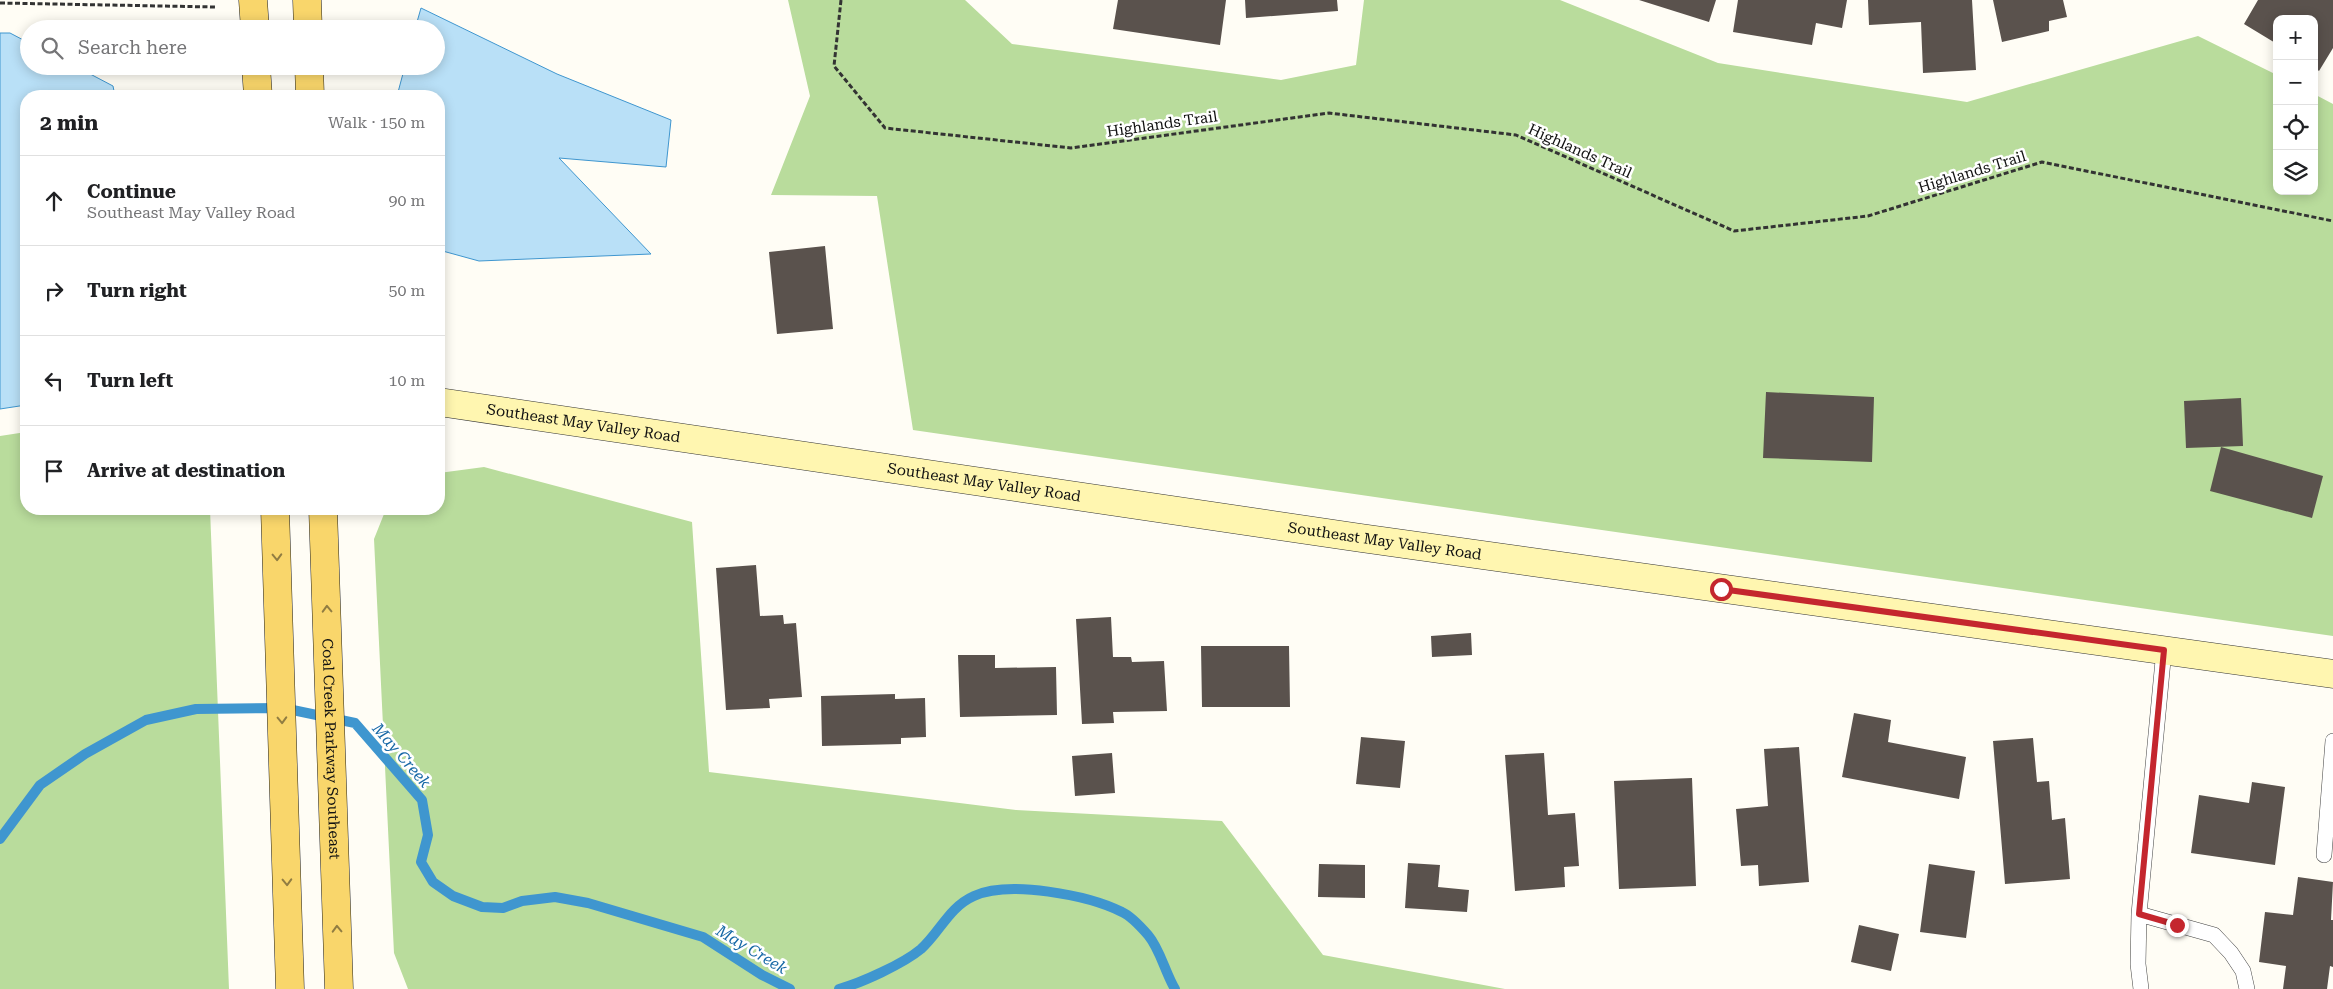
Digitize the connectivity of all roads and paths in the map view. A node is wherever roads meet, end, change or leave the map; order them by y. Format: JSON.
{"nodes":[{"id":1,"x":253,"y":0,"type":"edge"},
{"id":2,"x":307,"y":0,"type":"edge"},
{"id":3,"x":841,"y":0,"type":"edge"},
{"id":4,"x":0,"y":3,"type":"edge"},
{"id":5,"x":215,"y":7,"type":"dead end"},
{"id":6,"x":254,"y":20,"type":"edge"},
{"id":7,"x":308,"y":20,"type":"edge"},
{"id":8,"x":257,"y":75,"type":"edge"},
{"id":9,"x":309,"y":75,"type":"edge"},
{"id":10,"x":258,"y":90,"type":"edge"},
{"id":11,"x":310,"y":90,"type":"edge"},
{"id":12,"x":2333,"y":221,"type":"edge"},
{"id":13,"x":445,"y":403,"type":"edge"},
{"id":14,"x":276,"y":515,"type":"edge"},
{"id":15,"x":323,"y":515,"type":"edge"},
{"id":16,"x":2164,"y":650,"type":"junction"},
{"id":17,"x":2333,"y":674,"type":"edge"},
{"id":18,"x":2333,"y":741,"type":"edge"},
{"id":19,"x":2324,"y":855,"type":"dead end"},
{"id":20,"x":2139,"y":914,"type":"junction"},
{"id":21,"x":339,"y":983,"type":"edge"},
{"id":22,"x":290,"y":989,"type":"edge"},
{"id":23,"x":2142,"y":989,"type":"edge"},
{"id":24,"x":2247,"y":989,"type":"edge"}],
"edges":[{"from":1,"to":6,"type":"main road"},
{"from":2,"to":7,"type":"main road"},
{"from":3,"to":12,"type":"path","name":"Highlands Trail"},
{"from":4,"to":5,"type":"path"},
{"from":8,"to":10,"type":"main road"},
{"from":9,"to":11,"type":"main road"},
{"from":13,"to":16,"type":"street","name":"Southeast May Valley Road"},
{"from":14,"to":22,"type":"main road","one_way":true},
{"from":21,"to":15,"type":"main road","name":"Coal Creek Parkway Southeast","one_way":true},
{"from":16,"to":17,"type":"street","name":"Southeast May Valley Road"},
{"from":16,"to":20,"type":"lane"},
{"from":18,"to":19,"type":"lane"},
{"from":20,"to":23,"type":"lane"},
{"from":20,"to":24,"type":"lane"}]}
